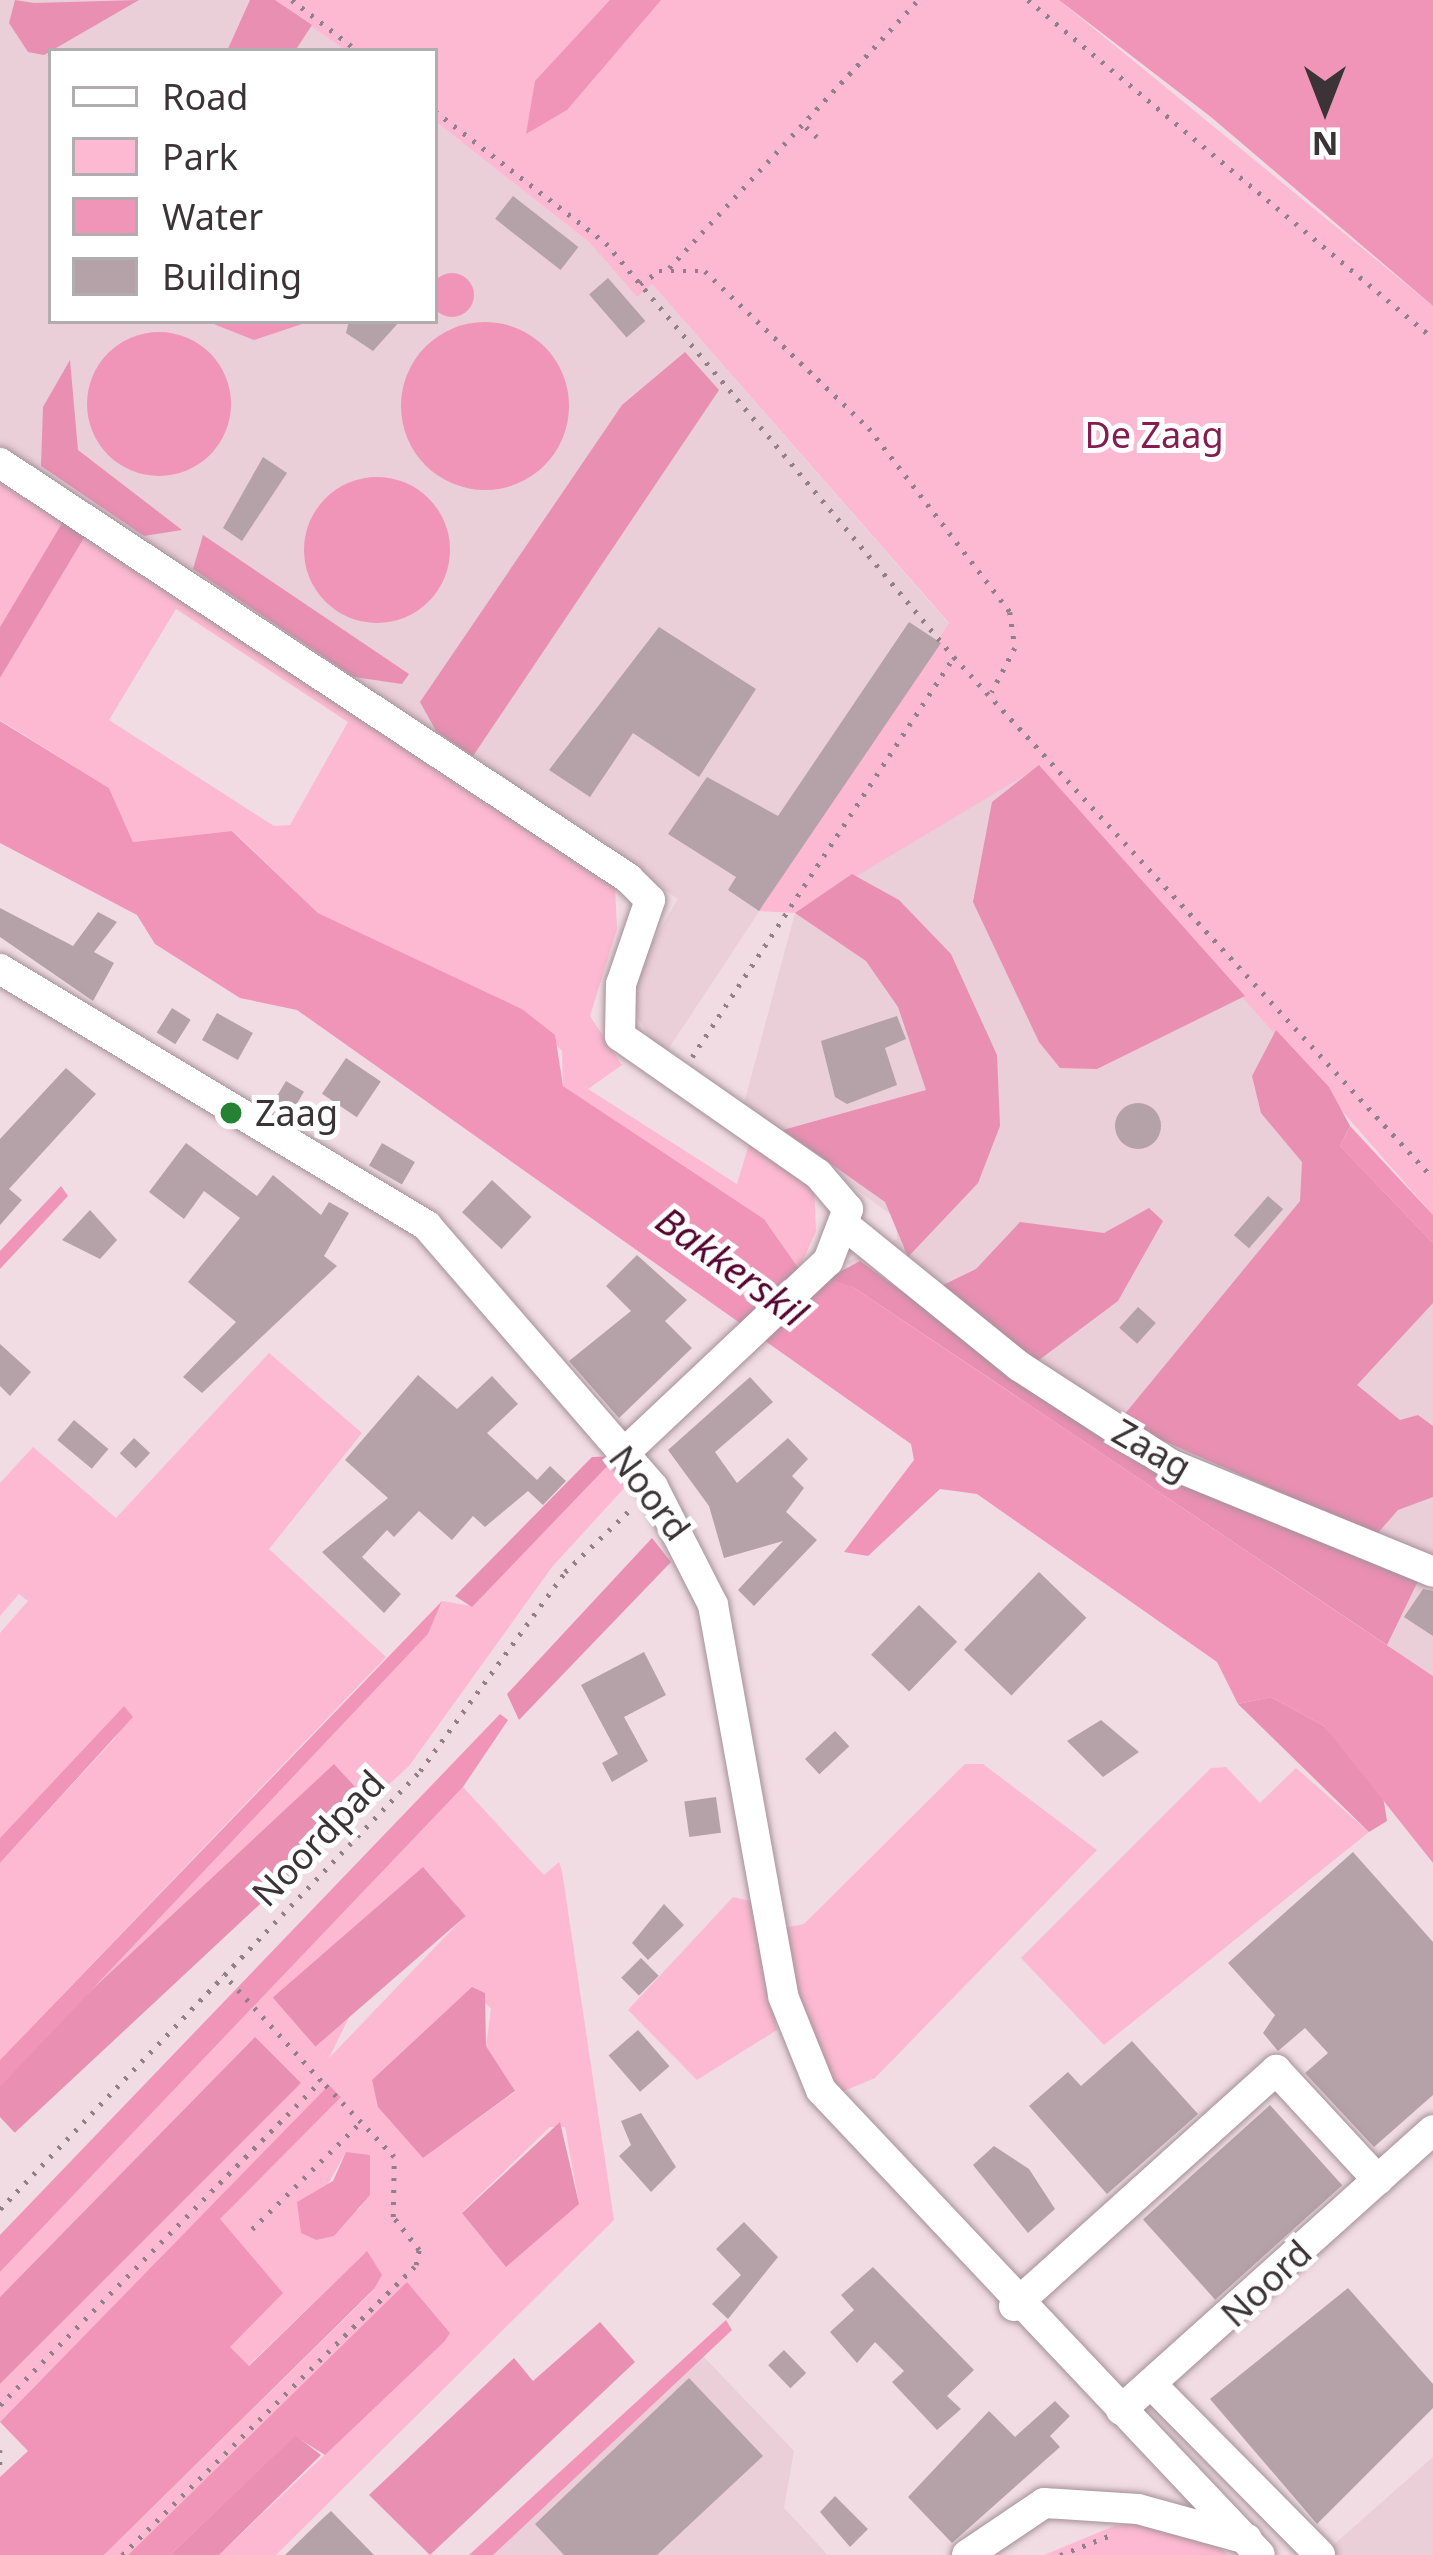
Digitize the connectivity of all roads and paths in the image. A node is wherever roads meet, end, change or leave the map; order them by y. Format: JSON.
{"nodes":[{"id":1,"x":292,"y":0,"type":"edge"},
{"id":2,"x":918,"y":0,"type":"edge"},
{"id":3,"x":1028,"y":0,"type":"edge"},
{"id":4,"x":354,"y":48,"type":"edge"},
{"id":5,"x":438,"y":113,"type":"edge"},
{"id":6,"x":806,"y":127,"type":"junction"},
{"id":7,"x":817,"y":137,"type":"dead end"},
{"id":8,"x":667,"y":269,"type":"junction"},
{"id":9,"x":640,"y":284,"type":"junction"},
{"id":10,"x":1433,"y":338,"type":"edge"},
{"id":11,"x":0,"y":463,"type":"edge"},
{"id":12,"x":954,"y":656,"type":"junction"},
{"id":13,"x":992,"y":692,"type":"junction"},
{"id":14,"x":0,"y":969,"type":"edge"},
{"id":15,"x":678,"y":1082,"type":"junction"},
{"id":16,"x":1433,"y":1178,"type":"edge"},
{"id":17,"x":846,"y":1226,"type":"junction"},
{"id":18,"x":625,"y":1453,"type":"junction"},
{"id":19,"x":653,"y":1487,"type":"junction"},
{"id":20,"x":1433,"y":1572,"type":"edge"},
{"id":21,"x":223,"y":1974,"type":"junction"},
{"id":22,"x":321,"y":2081,"type":"junction"},
{"id":23,"x":363,"y":2120,"type":"junction"},
{"id":24,"x":1433,"y":2130,"type":"edge"},
{"id":25,"x":1378,"y":2180,"type":"junction"},
{"id":26,"x":0,"y":2209,"type":"edge"},
{"id":27,"x":252,"y":2230,"type":"dead end"},
{"id":28,"x":1014,"y":2306,"type":"junction"},
{"id":29,"x":1154,"y":2386,"type":"junction"},
{"id":30,"x":0,"y":2405,"type":"edge"},
{"id":31,"x":1121,"y":2410,"type":"junction"},
{"id":32,"x":1,"y":2451,"type":"edge"},
{"id":33,"x":0,"y":2467,"type":"edge"},
{"id":34,"x":1253,"y":2547,"type":"edge"},
{"id":35,"x":122,"y":2555,"type":"edge"},
{"id":36,"x":967,"y":2555,"type":"edge"},
{"id":37,"x":1320,"y":2555,"type":"edge"}],
"edges":[{"from":1,"to":4,"type":"path"},
{"from":2,"to":6,"type":"path"},
{"from":3,"to":10,"type":"path"},
{"from":5,"to":9,"type":"path"},
{"from":6,"to":7,"type":"path"},
{"from":6,"to":8,"type":"path"},
{"from":8,"to":9,"type":"path"},
{"from":8,"to":13,"type":"path"},
{"from":9,"to":12,"type":"path"},
{"from":11,"to":15,"type":"street","name":"Zaag"},
{"from":12,"to":13,"type":"path"},
{"from":12,"to":15,"type":"path"},
{"from":13,"to":16,"type":"path"},
{"from":14,"to":18,"type":"street","name":"Noord"},
{"from":15,"to":17,"type":"street","name":"Zaag"},
{"from":17,"to":18,"type":"street"},
{"from":17,"to":20,"type":"street","name":"Zaag"},
{"from":18,"to":19,"type":"street","name":"Noord"},
{"from":19,"to":21,"type":"path","name":"Noordpad"},
{"from":19,"to":28,"type":"street","name":"Noord"},
{"from":21,"to":22,"type":"path"},
{"from":21,"to":26,"type":"path","name":"Noordpad"},
{"from":22,"to":23,"type":"path"},
{"from":22,"to":30,"type":"path"},
{"from":23,"to":27,"type":"path"},
{"from":23,"to":35,"type":"path"},
{"from":24,"to":25,"type":"street","name":"Noord"},
{"from":25,"to":28,"type":"street"},
{"from":25,"to":29,"type":"street","name":"Noord"},
{"from":28,"to":31,"type":"street","name":"Noord"},
{"from":29,"to":31,"type":"street","name":"Noord"},
{"from":29,"to":37,"type":"street"},
{"from":31,"to":34,"type":"street","name":"Noord"},
{"from":32,"to":33,"type":"path"},
{"from":34,"to":36,"type":"street","name":"Noord"}]}
